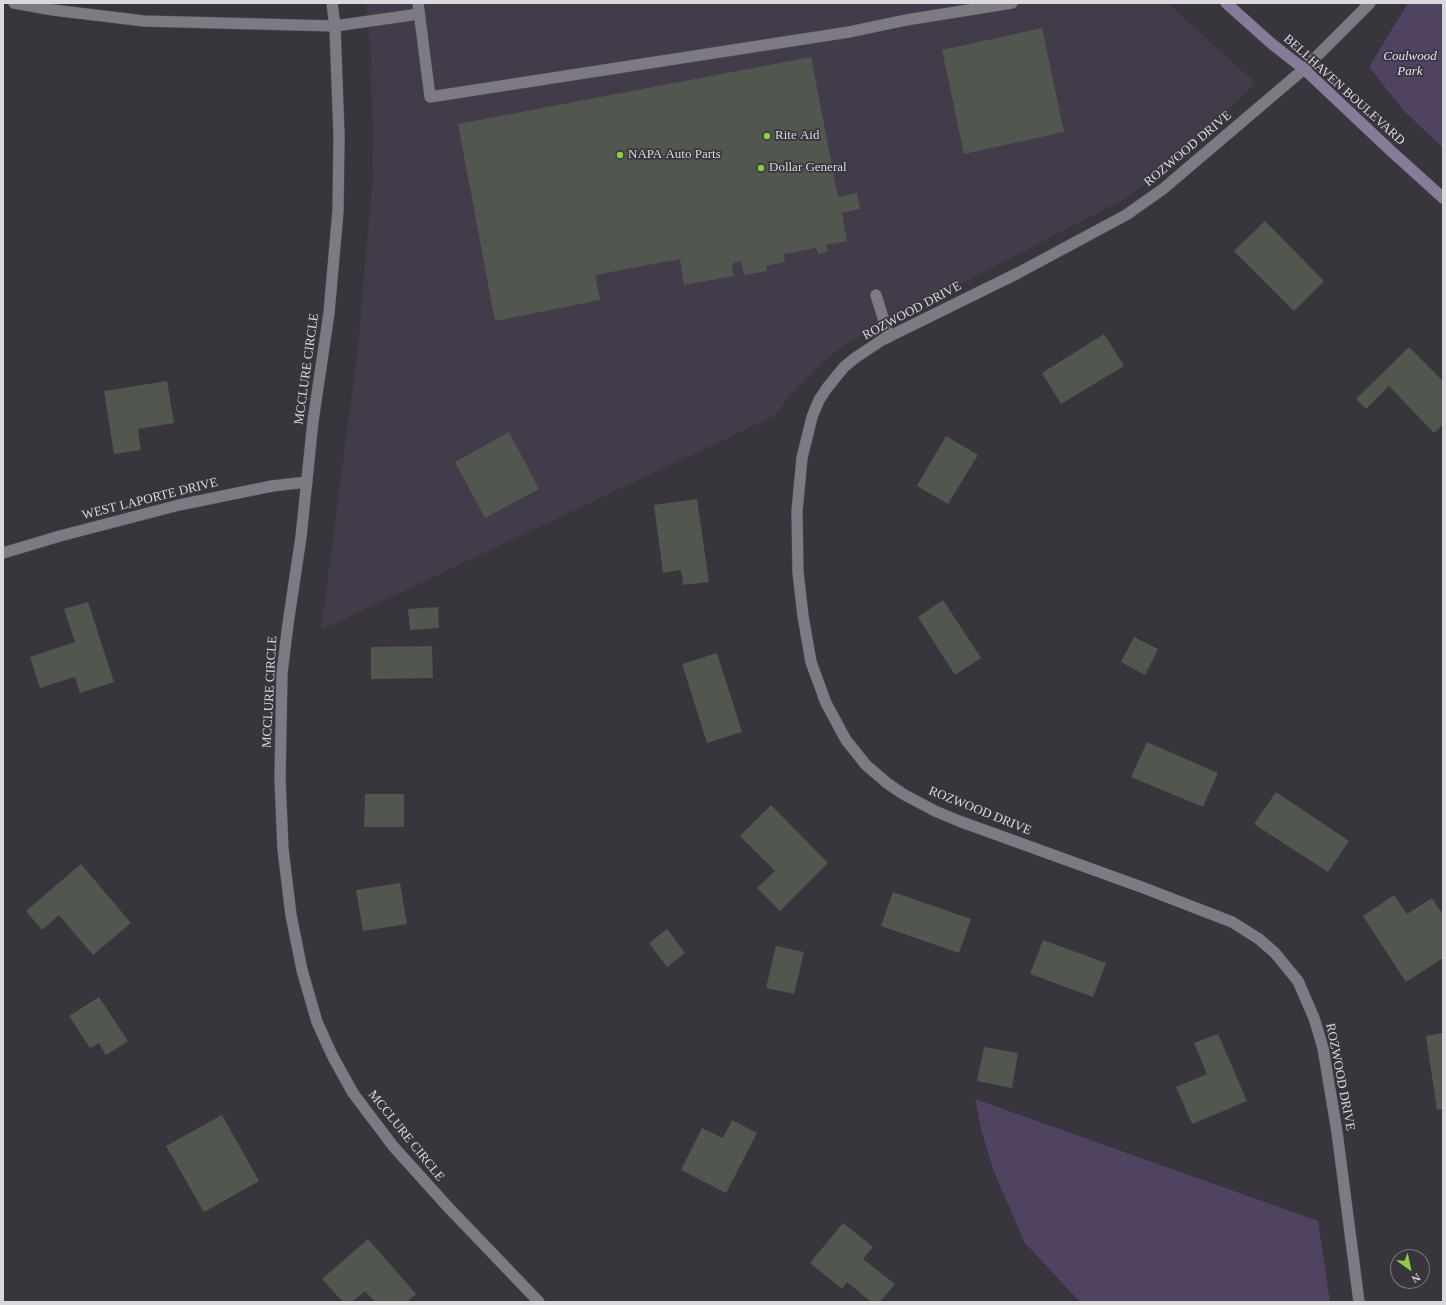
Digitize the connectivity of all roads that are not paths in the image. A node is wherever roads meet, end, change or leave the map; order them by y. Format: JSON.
{"nodes":[{"id":1,"x":14,"y":3,"type":"edge"},
{"id":2,"x":332,"y":3,"type":"edge"},
{"id":3,"x":1012,"y":3,"type":"edge"},
{"id":4,"x":1226,"y":3,"type":"edge"},
{"id":5,"x":1370,"y":3,"type":"edge"},
{"id":6,"x":419,"y":8,"type":"edge"},
{"id":7,"x":335,"y":26,"type":"junction"},
{"id":8,"x":1304,"y":69,"type":"junction"},
{"id":9,"x":1443,"y":198,"type":"edge"},
{"id":10,"x":876,"y":295,"type":"dead end"},
{"id":11,"x":889,"y":337,"type":"junction"},
{"id":12,"x":307,"y":482,"type":"junction"},
{"id":13,"x":3,"y":554,"type":"edge"},
{"id":14,"x":539,"y":1302,"type":"edge"},
{"id":15,"x":1359,"y":1302,"type":"edge"}],
"edges":[{"from":1,"to":7,"type":"street"},
{"from":2,"to":7,"type":"street","name":"MCCLURE CIRCLE"},
{"from":3,"to":6,"type":"street"},
{"from":4,"to":8,"type":"main road","name":"BELLHAVEN BOULEVARD"},
{"from":5,"to":8,"type":"street","name":"ROZWOOD DRIVE"},
{"from":6,"to":7,"type":"street"},
{"from":7,"to":12,"type":"street","name":"MCCLURE CIRCLE"},
{"from":8,"to":9,"type":"main road","name":"BELLHAVEN BOULEVARD"},
{"from":8,"to":11,"type":"street","name":"ROZWOOD DRIVE"},
{"from":10,"to":11,"type":"street"},
{"from":11,"to":15,"type":"street","name":"ROZWOOD DRIVE"},
{"from":12,"to":13,"type":"street","name":"WEST LAPORTE DRIVE"},
{"from":12,"to":14,"type":"street","name":"MCCLURE CIRCLE"}]}
